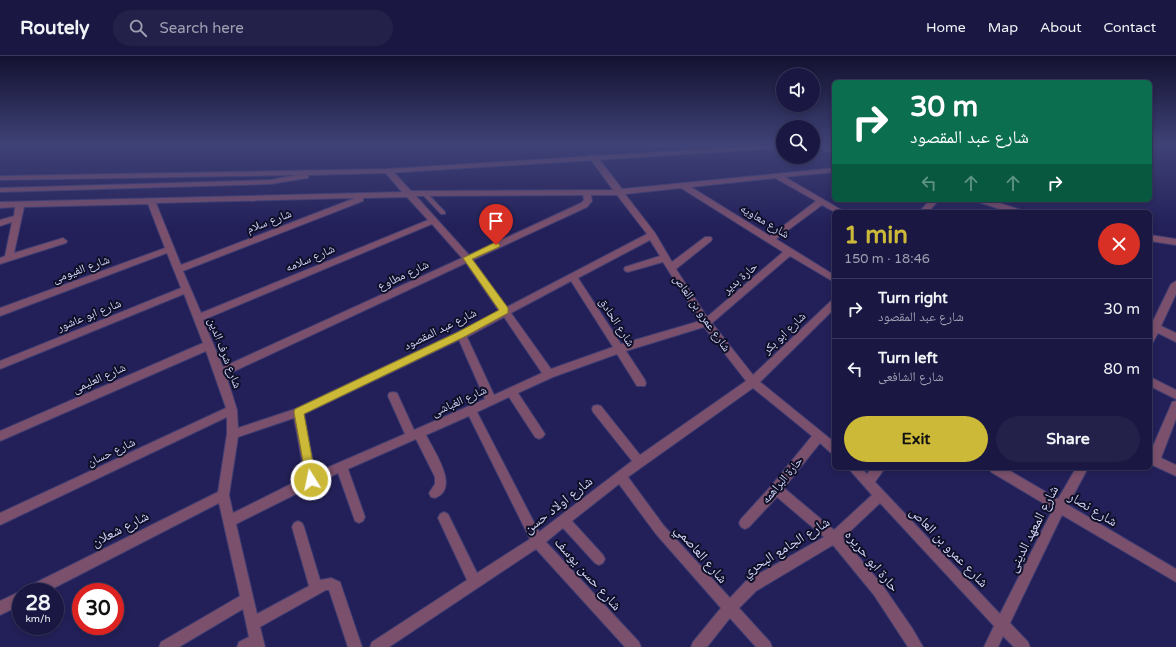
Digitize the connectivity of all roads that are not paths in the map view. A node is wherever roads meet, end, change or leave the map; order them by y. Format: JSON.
{"nodes":[{"id":1,"x":287,"y":173,"type":"edge"},
{"id":2,"x":316,"y":173,"type":"edge"},
{"id":3,"x":390,"y":173,"type":"edge"},
{"id":4,"x":605,"y":173,"type":"edge"},
{"id":5,"x":809,"y":173,"type":"edge"},
{"id":6,"x":777,"y":176,"type":"junction"},
{"id":7,"x":0,"y":178,"type":"edge"},
{"id":8,"x":682,"y":186,"type":"junction"},
{"id":9,"x":0,"y":190,"type":"edge"},
{"id":10,"x":586,"y":192,"type":"junction"},
{"id":11,"x":620,"y":192,"type":"junction"},
{"id":12,"x":410,"y":194,"type":"junction"},
{"id":13,"x":425,"y":194,"type":"junction"},
{"id":14,"x":367,"y":196,"type":"junction"},
{"id":15,"x":821,"y":201,"type":"junction"},
{"id":16,"x":152,"y":202,"type":"junction"},
{"id":17,"x":934,"y":202,"type":"edge"},
{"id":18,"x":987,"y":202,"type":"edge"},
{"id":19,"x":0,"y":205,"type":"edge"},
{"id":20,"x":20,"y":205,"type":"junction"},
{"id":21,"x":837,"y":210,"type":"edge"},
{"id":22,"x":925,"y":210,"type":"edge"},
{"id":23,"x":1012,"y":210,"type":"edge"},
{"id":24,"x":443,"y":213,"type":"dead end"},
{"id":25,"x":17,"y":218,"type":"junction"},
{"id":26,"x":432,"y":220,"type":"junction"},
{"id":27,"x":0,"y":223,"type":"edge"},
{"id":28,"x":652,"y":235,"type":"junction"},
{"id":29,"x":1152,"y":238,"type":"edge"},
{"id":30,"x":708,"y":239,"type":"dead end"},
{"id":31,"x":770,"y":240,"type":"junction"},
{"id":32,"x":63,"y":241,"type":"dead end"},
{"id":33,"x":1176,"y":242,"type":"edge"},
{"id":34,"x":170,"y":249,"type":"junction"},
{"id":35,"x":790,"y":251,"type":"junction"},
{"id":36,"x":467,"y":258,"type":"junction"},
{"id":37,"x":665,"y":258,"type":"junction"},
{"id":38,"x":4,"y":260,"type":"edge"},
{"id":39,"x":671,"y":268,"type":"junction"},
{"id":40,"x":179,"y":269,"type":"junction"},
{"id":41,"x":628,"y":269,"type":"dead end"},
{"id":42,"x":572,"y":276,"type":"junction"},
{"id":43,"x":832,"y":278,"type":"edge"},
{"id":44,"x":1176,"y":284,"type":"edge"},
{"id":45,"x":187,"y":289,"type":"junction"},
{"id":46,"x":1174,"y":294,"type":"edge"},
{"id":47,"x":832,"y":305,"type":"edge"},
{"id":48,"x":505,"y":311,"type":"junction"},
{"id":49,"x":0,"y":312,"type":"edge"},
{"id":50,"x":198,"y":318,"type":"junction"},
{"id":51,"x":706,"y":323,"type":"junction"},
{"id":52,"x":1153,"y":326,"type":"edge"},
{"id":53,"x":461,"y":335,"type":"junction"},
{"id":54,"x":1176,"y":338,"type":"edge"},
{"id":55,"x":209,"y":345,"type":"junction"},
{"id":56,"x":619,"y":349,"type":"junction"},
{"id":57,"x":0,"y":365,"type":"edge"},
{"id":58,"x":220,"y":373,"type":"junction"},
{"id":59,"x":549,"y":374,"type":"junction"},
{"id":60,"x":753,"y":382,"type":"junction"},
{"id":61,"x":1152,"y":382,"type":"edge"},
{"id":62,"x":641,"y":383,"type":"dead end"},
{"id":63,"x":511,"y":392,"type":"junction"},
{"id":64,"x":1176,"y":395,"type":"edge"},
{"id":65,"x":393,"y":396,"type":"dead end"},
{"id":66,"x":491,"y":400,"type":"junction"},
{"id":67,"x":1176,"y":405,"type":"edge"},
{"id":68,"x":597,"y":409,"type":"dead end"},
{"id":69,"x":232,"y":410,"type":"junction"},
{"id":70,"x":471,"y":410,"type":"junction"},
{"id":71,"x":298,"y":412,"type":"junction"},
{"id":72,"x":233,"y":434,"type":"junction"},
{"id":73,"x":539,"y":434,"type":"dead end"},
{"id":74,"x":415,"y":435,"type":"junction"},
{"id":75,"x":819,"y":435,"type":"junction"},
{"id":76,"x":0,"y":436,"type":"edge"},
{"id":77,"x":832,"y":447,"type":"edge"},
{"id":78,"x":1152,"y":459,"type":"edge"},
{"id":79,"x":640,"y":462,"type":"junction"},
{"id":80,"x":342,"y":467,"type":"junction"},
{"id":81,"x":856,"y":470,"type":"edge"},
{"id":82,"x":877,"y":470,"type":"edge"},
{"id":83,"x":998,"y":470,"type":"edge"},
{"id":84,"x":1081,"y":470,"type":"edge"},
{"id":85,"x":1176,"y":471,"type":"edge"},
{"id":86,"x":620,"y":476,"type":"junction"},
{"id":87,"x":311,"y":480,"type":"junction"},
{"id":88,"x":868,"y":482,"type":"junction"},
{"id":89,"x":776,"y":489,"type":"junction"},
{"id":90,"x":435,"y":493,"type":"dead end"},
{"id":91,"x":223,"y":495,"type":"junction"},
{"id":92,"x":880,"y":496,"type":"junction"},
{"id":93,"x":1060,"y":507,"type":"junction"},
{"id":94,"x":359,"y":517,"type":"dead end"},
{"id":95,"x":0,"y":518,"type":"edge"},
{"id":96,"x":444,"y":518,"type":"dead end"},
{"id":97,"x":563,"y":520,"type":"junction"},
{"id":98,"x":229,"y":521,"type":"junction"},
{"id":99,"x":745,"y":523,"type":"dead end"},
{"id":100,"x":298,"y":527,"type":"dead end"},
{"id":101,"x":834,"y":538,"type":"junction"},
{"id":102,"x":537,"y":541,"type":"junction"},
{"id":103,"x":599,"y":559,"type":"dead end"},
{"id":104,"x":1176,"y":576,"type":"edge"},
{"id":105,"x":50,"y":583,"type":"edge"},
{"id":106,"x":475,"y":583,"type":"junction"},
{"id":107,"x":316,"y":589,"type":"junction"},
{"id":108,"x":248,"y":599,"type":"junction"},
{"id":109,"x":12,"y":602,"type":"edge"},
{"id":110,"x":0,"y":608,"type":"edge"},
{"id":111,"x":729,"y":608,"type":"junction"},
{"id":112,"x":254,"y":623,"type":"junction"},
{"id":113,"x":1001,"y":624,"type":"junction"},
{"id":114,"x":253,"y":645,"type":"edge"},
{"id":115,"x":166,"y":647,"type":"edge"},
{"id":116,"x":355,"y":647,"type":"edge"},
{"id":117,"x":377,"y":647,"type":"edge"},
{"id":118,"x":634,"y":647,"type":"edge"},
{"id":119,"x":698,"y":647,"type":"edge"},
{"id":120,"x":765,"y":647,"type":"edge"},
{"id":121,"x":916,"y":647,"type":"edge"},
{"id":122,"x":991,"y":647,"type":"edge"},
{"id":123,"x":1024,"y":647,"type":"edge"}],
"edges":[{"from":1,"to":7,"type":"street"},
{"from":2,"to":9,"type":"street"},
{"from":3,"to":12,"type":"street"},
{"from":4,"to":11,"type":"street","name":"شارع عمرو بن العاص"},
{"from":5,"to":6,"type":"street"},
{"from":6,"to":8,"type":"street"},
{"from":6,"to":15,"type":"street"},
{"from":8,"to":11,"type":"street"},
{"from":8,"to":31,"type":"street","name":"شارع معاويه"},
{"from":10,"to":11,"type":"street"},
{"from":10,"to":13,"type":"street"},
{"from":10,"to":36,"type":"street","name":"شارع مطاوع"},
{"from":11,"to":28,"type":"street","name":"شارع عمرو بن العاص"},
{"from":12,"to":13,"type":"street"},
{"from":12,"to":14,"type":"street"},
{"from":12,"to":26,"type":"street"},
{"from":13,"to":24,"type":"lane"},
{"from":14,"to":16,"type":"street"},
{"from":14,"to":40,"type":"street","name":"شارع سلام"},
{"from":15,"to":21,"type":"street"},
{"from":15,"to":31,"type":"street"},
{"from":16,"to":20,"type":"street"},
{"from":16,"to":34,"type":"street","name":"شارع شرف الدين"},
{"from":17,"to":22,"type":"street"},
{"from":18,"to":23,"type":"street"},
{"from":19,"to":20,"type":"street"},
{"from":20,"to":25,"type":"street"},
{"from":25,"to":27,"type":"street"},
{"from":25,"to":38,"type":"street"},
{"from":26,"to":36,"type":"street"},
{"from":26,"to":50,"type":"street","name":"شارع سلامه"},
{"from":28,"to":37,"type":"street","name":"شارع عمرو بن العاص"},
{"from":28,"to":42,"type":"street","name":"شارع عبد المقصود"},
{"from":29,"to":33,"type":"street"},
{"from":30,"to":39,"type":"street"},
{"from":31,"to":35,"type":"street","name":"شارع معاويه"},
{"from":32,"to":38,"type":"street"},
{"from":34,"to":40,"type":"street","name":"شارع شرف الدين"},
{"from":34,"to":49,"type":"street","name":"شارع الفيومى"},
{"from":35,"to":43,"type":"street","name":"شارع معاويه"},
{"from":35,"to":51,"type":"street","name":"حارة بدير"},
{"from":36,"to":48,"type":"street"},
{"from":36,"to":58,"type":"street","name":"شارع مطاوع"},
{"from":37,"to":39,"type":"street","name":"شارع عمرو بن العاص"},
{"from":37,"to":41,"type":"street"},
{"from":39,"to":51,"type":"street","name":"شارع عمرو بن العاص"},
{"from":40,"to":45,"type":"street","name":"شارع شرف الدين"},
{"from":42,"to":48,"type":"street","name":"شارع عبد المقصود"},
{"from":42,"to":56,"type":"street","name":"شارع الحادق"},
{"from":44,"to":46,"type":"street"},
{"from":45,"to":50,"type":"street","name":"شارع شرف الدين"},
{"from":45,"to":57,"type":"street","name":"شارع ابو عاشور"},
{"from":46,"to":52,"type":"street"},
{"from":47,"to":60,"type":"street","name":"شارع ابو بكر"},
{"from":48,"to":53,"type":"street","name":"شارع عبد المقصود"},
{"from":48,"to":59,"type":"street"},
{"from":50,"to":55,"type":"street","name":"شارع شرف الدين"},
{"from":51,"to":56,"type":"street","name":"شارع الغباشى"},
{"from":51,"to":60,"type":"street","name":"شارع عمرو بن العاص"},
{"from":52,"to":54,"type":"street"},
{"from":53,"to":66,"type":"street"},
{"from":53,"to":71,"type":"street","name":"شارع عبد المقصود"},
{"from":55,"to":58,"type":"street","name":"شارع شرف الدين"},
{"from":55,"to":76,"type":"street","name":"شارع العليمى"},
{"from":56,"to":59,"type":"street","name":"شارع الغباشى"},
{"from":56,"to":62,"type":"street","name":"شارع الحادق"},
{"from":58,"to":69,"type":"street","name":"شارع شرف الدين"},
{"from":59,"to":63,"type":"street","name":"شارع الغباشى"},
{"from":60,"to":75,"type":"street","name":"شارع عمرو بن العاص"},
{"from":60,"to":79,"type":"street","name":"شارع اولاد حسن"},
{"from":61,"to":64,"type":"street"},
{"from":63,"to":66,"type":"street","name":"شارع الغباشى"},
{"from":63,"to":73,"type":"street"},
{"from":65,"to":74,"type":"street"},
{"from":66,"to":70,"type":"street","name":"شارع الغباشى"},
{"from":67,"to":78,"type":"street"},
{"from":68,"to":79,"type":"street"},
{"from":69,"to":72,"type":"street","name":"شارع شرف الدين"},
{"from":69,"to":95,"type":"street","name":"شارع حسان"},
{"from":70,"to":74,"type":"street","name":"شارع الغباشى"},
{"from":70,"to":102,"type":"street","name":"شارع حسن يوسف"},
{"from":71,"to":72,"type":"street","name":"شارع عبد المقصود"},
{"from":71,"to":87,"type":"street"},
{"from":72,"to":91,"type":"street","name":"شارع شرف الدين"},
{"from":74,"to":80,"type":"street","name":"شارع الغباشى"},
{"from":74,"to":90,"type":"street"},
{"from":75,"to":77,"type":"street","name":"شارع عمرو بن العاص"},
{"from":75,"to":89,"type":"street","name":"حارة البراهمه"},
{"from":78,"to":85,"type":"street"},
{"from":79,"to":86,"type":"street","name":"شارع اولاد حسن"},
{"from":80,"to":87,"type":"street","name":"شارع الغباشى"},
{"from":80,"to":94,"type":"street"},
{"from":81,"to":88,"type":"street","name":"شارع عمرو بن العاص"},
{"from":82,"to":88,"type":"street"},
{"from":83,"to":93,"type":"street","name":"شارع نصار"},
{"from":84,"to":93,"type":"street","name":"شارع المعهد الدينى"},
{"from":86,"to":97,"type":"street","name":"شارع اولاد حسن"},
{"from":86,"to":111,"type":"street","name":"شارع العاصمي"},
{"from":87,"to":98,"type":"street","name":"شارع الغباشى"},
{"from":88,"to":92,"type":"street","name":"شارع عمرو بن العاص"},
{"from":89,"to":99,"type":"street","name":"حارة البراهمه"},
{"from":89,"to":101,"type":"street","name":"حارة ابو حريره"},
{"from":91,"to":98,"type":"street","name":"شارع شرف الدين"},
{"from":91,"to":105,"type":"street","name":"شارع شعلان"},
{"from":92,"to":101,"type":"street","name":"شارع الجامع البحري"},
{"from":92,"to":113,"type":"street","name":"شارع عمرو بن العاص"},
{"from":93,"to":104,"type":"street","name":"شارع نصار"},
{"from":93,"to":113,"type":"street","name":"شارع المعهد الدينى"},
{"from":96,"to":106,"type":"street"},
{"from":97,"to":102,"type":"street","name":"شارع اولاد حسن"},
{"from":97,"to":103,"type":"street"},
{"from":98,"to":108,"type":"street","name":"شارع شرف الدين"},
{"from":100,"to":107,"type":"street"},
{"from":101,"to":111,"type":"street","name":"شارع الجامع البحري"},
{"from":101,"to":121,"type":"street","name":"حارة ابو حريره"},
{"from":102,"to":106,"type":"street","name":"شارع اولاد حسن"},
{"from":102,"to":118,"type":"street","name":"شارع حسن يوسف"},
{"from":106,"to":117,"type":"street","name":"شارع اولاد حسن"},
{"from":107,"to":112,"type":"street"},
{"from":107,"to":116,"type":"street"},
{"from":108,"to":112,"type":"street","name":"شارع شرف الدين"},
{"from":108,"to":115,"type":"street"},
{"from":109,"to":110,"type":"street"},
{"from":111,"to":119,"type":"street","name":"شارع الجامع البحري"},
{"from":111,"to":120,"type":"street","name":"شارع العاصمي"},
{"from":112,"to":114,"type":"street","name":"شارع شرف الدين"},
{"from":113,"to":122,"type":"street","name":"شارع المعهد الدينى"},
{"from":113,"to":123,"type":"street","name":"شارع عمرو بن العاص"}]}
